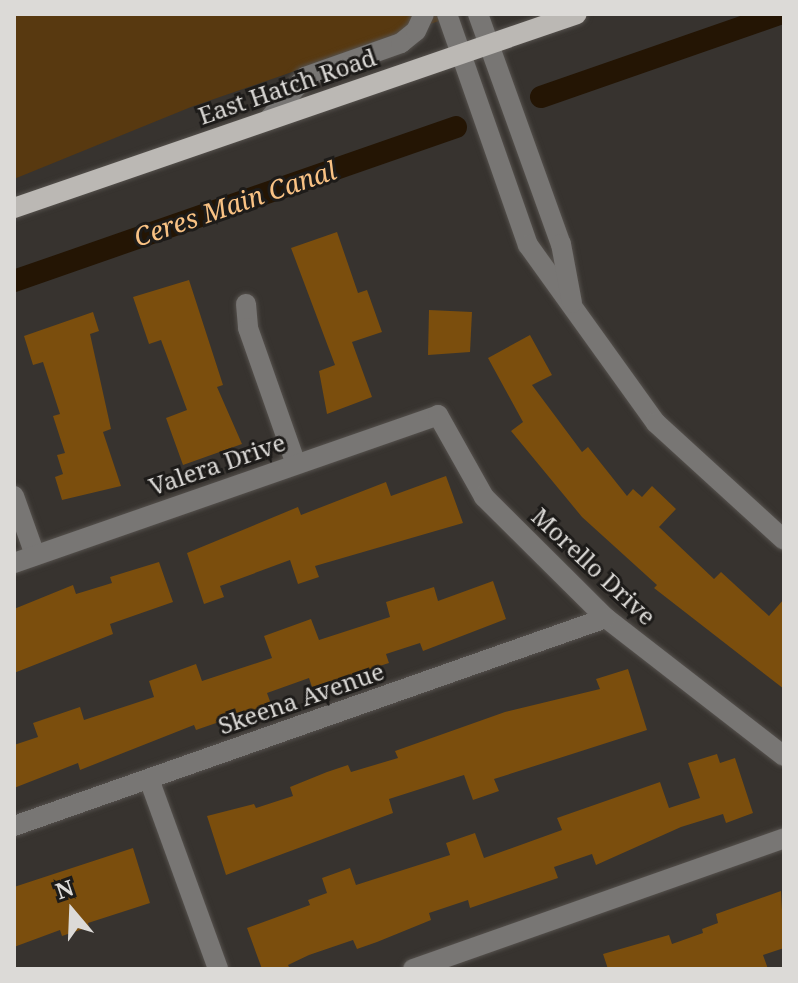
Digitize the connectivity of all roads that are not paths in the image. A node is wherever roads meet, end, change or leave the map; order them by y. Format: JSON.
{"nodes":[{"id":1,"x":424,"y":14,"type":"edge"},
{"id":2,"x":447,"y":14,"type":"edge"},
{"id":3,"x":478,"y":14,"type":"edge"},
{"id":4,"x":577,"y":14,"type":"edge"},
{"id":5,"x":489,"y":45,"type":"junction"},
{"id":6,"x":462,"y":55,"type":"junction"},
{"id":7,"x":269,"y":119,"type":"junction"},
{"id":8,"x":14,"y":208,"type":"edge"},
{"id":9,"x":246,"y":304,"type":"dead end"},
{"id":10,"x":574,"y":310,"type":"junction"},
{"id":11,"x":438,"y":415,"type":"joint"},
{"id":12,"x":296,"y":464,"type":"junction"},
{"id":13,"x":14,"y":496,"type":"edge"},
{"id":14,"x":784,"y":540,"type":"edge"},
{"id":15,"x":35,"y":555,"type":"junction"},
{"id":16,"x":14,"y":563,"type":"edge"},
{"id":17,"x":606,"y":618,"type":"junction"},
{"id":18,"x":784,"y":756,"type":"edge"},
{"id":19,"x":149,"y":779,"type":"junction"},
{"id":20,"x":14,"y":826,"type":"edge"},
{"id":21,"x":784,"y":838,"type":"edge"},
{"id":22,"x":218,"y":969,"type":"edge"},
{"id":23,"x":413,"y":969,"type":"edge"}],
"edges":[{"from":1,"to":7,"type":"street"},
{"from":2,"to":6,"type":"street"},
{"from":3,"to":5,"type":"street"},
{"from":4,"to":5,"type":"main road","name":"East Hatch Road"},
{"from":5,"to":6,"type":"main road","name":"East Hatch Road"},
{"from":5,"to":10,"type":"street"},
{"from":6,"to":7,"type":"main road","name":"East Hatch Road"},
{"from":6,"to":10,"type":"street"},
{"from":7,"to":8,"type":"main road","name":"East Hatch Road"},
{"from":9,"to":12,"type":"street"},
{"from":10,"to":14,"type":"street"},
{"from":11,"to":12,"type":"street","name":"Valera Drive"},
{"from":11,"to":17,"type":"street","name":"Morello Drive"},
{"from":12,"to":15,"type":"street","name":"Valera Drive"},
{"from":13,"to":15,"type":"street"},
{"from":15,"to":16,"type":"street","name":"Valera Drive"},
{"from":17,"to":18,"type":"street","name":"Morello Drive"},
{"from":17,"to":19,"type":"street","name":"Skeena Avenue"},
{"from":19,"to":20,"type":"street","name":"Skeena Avenue"},
{"from":19,"to":22,"type":"street"},
{"from":21,"to":23,"type":"street"}]}
